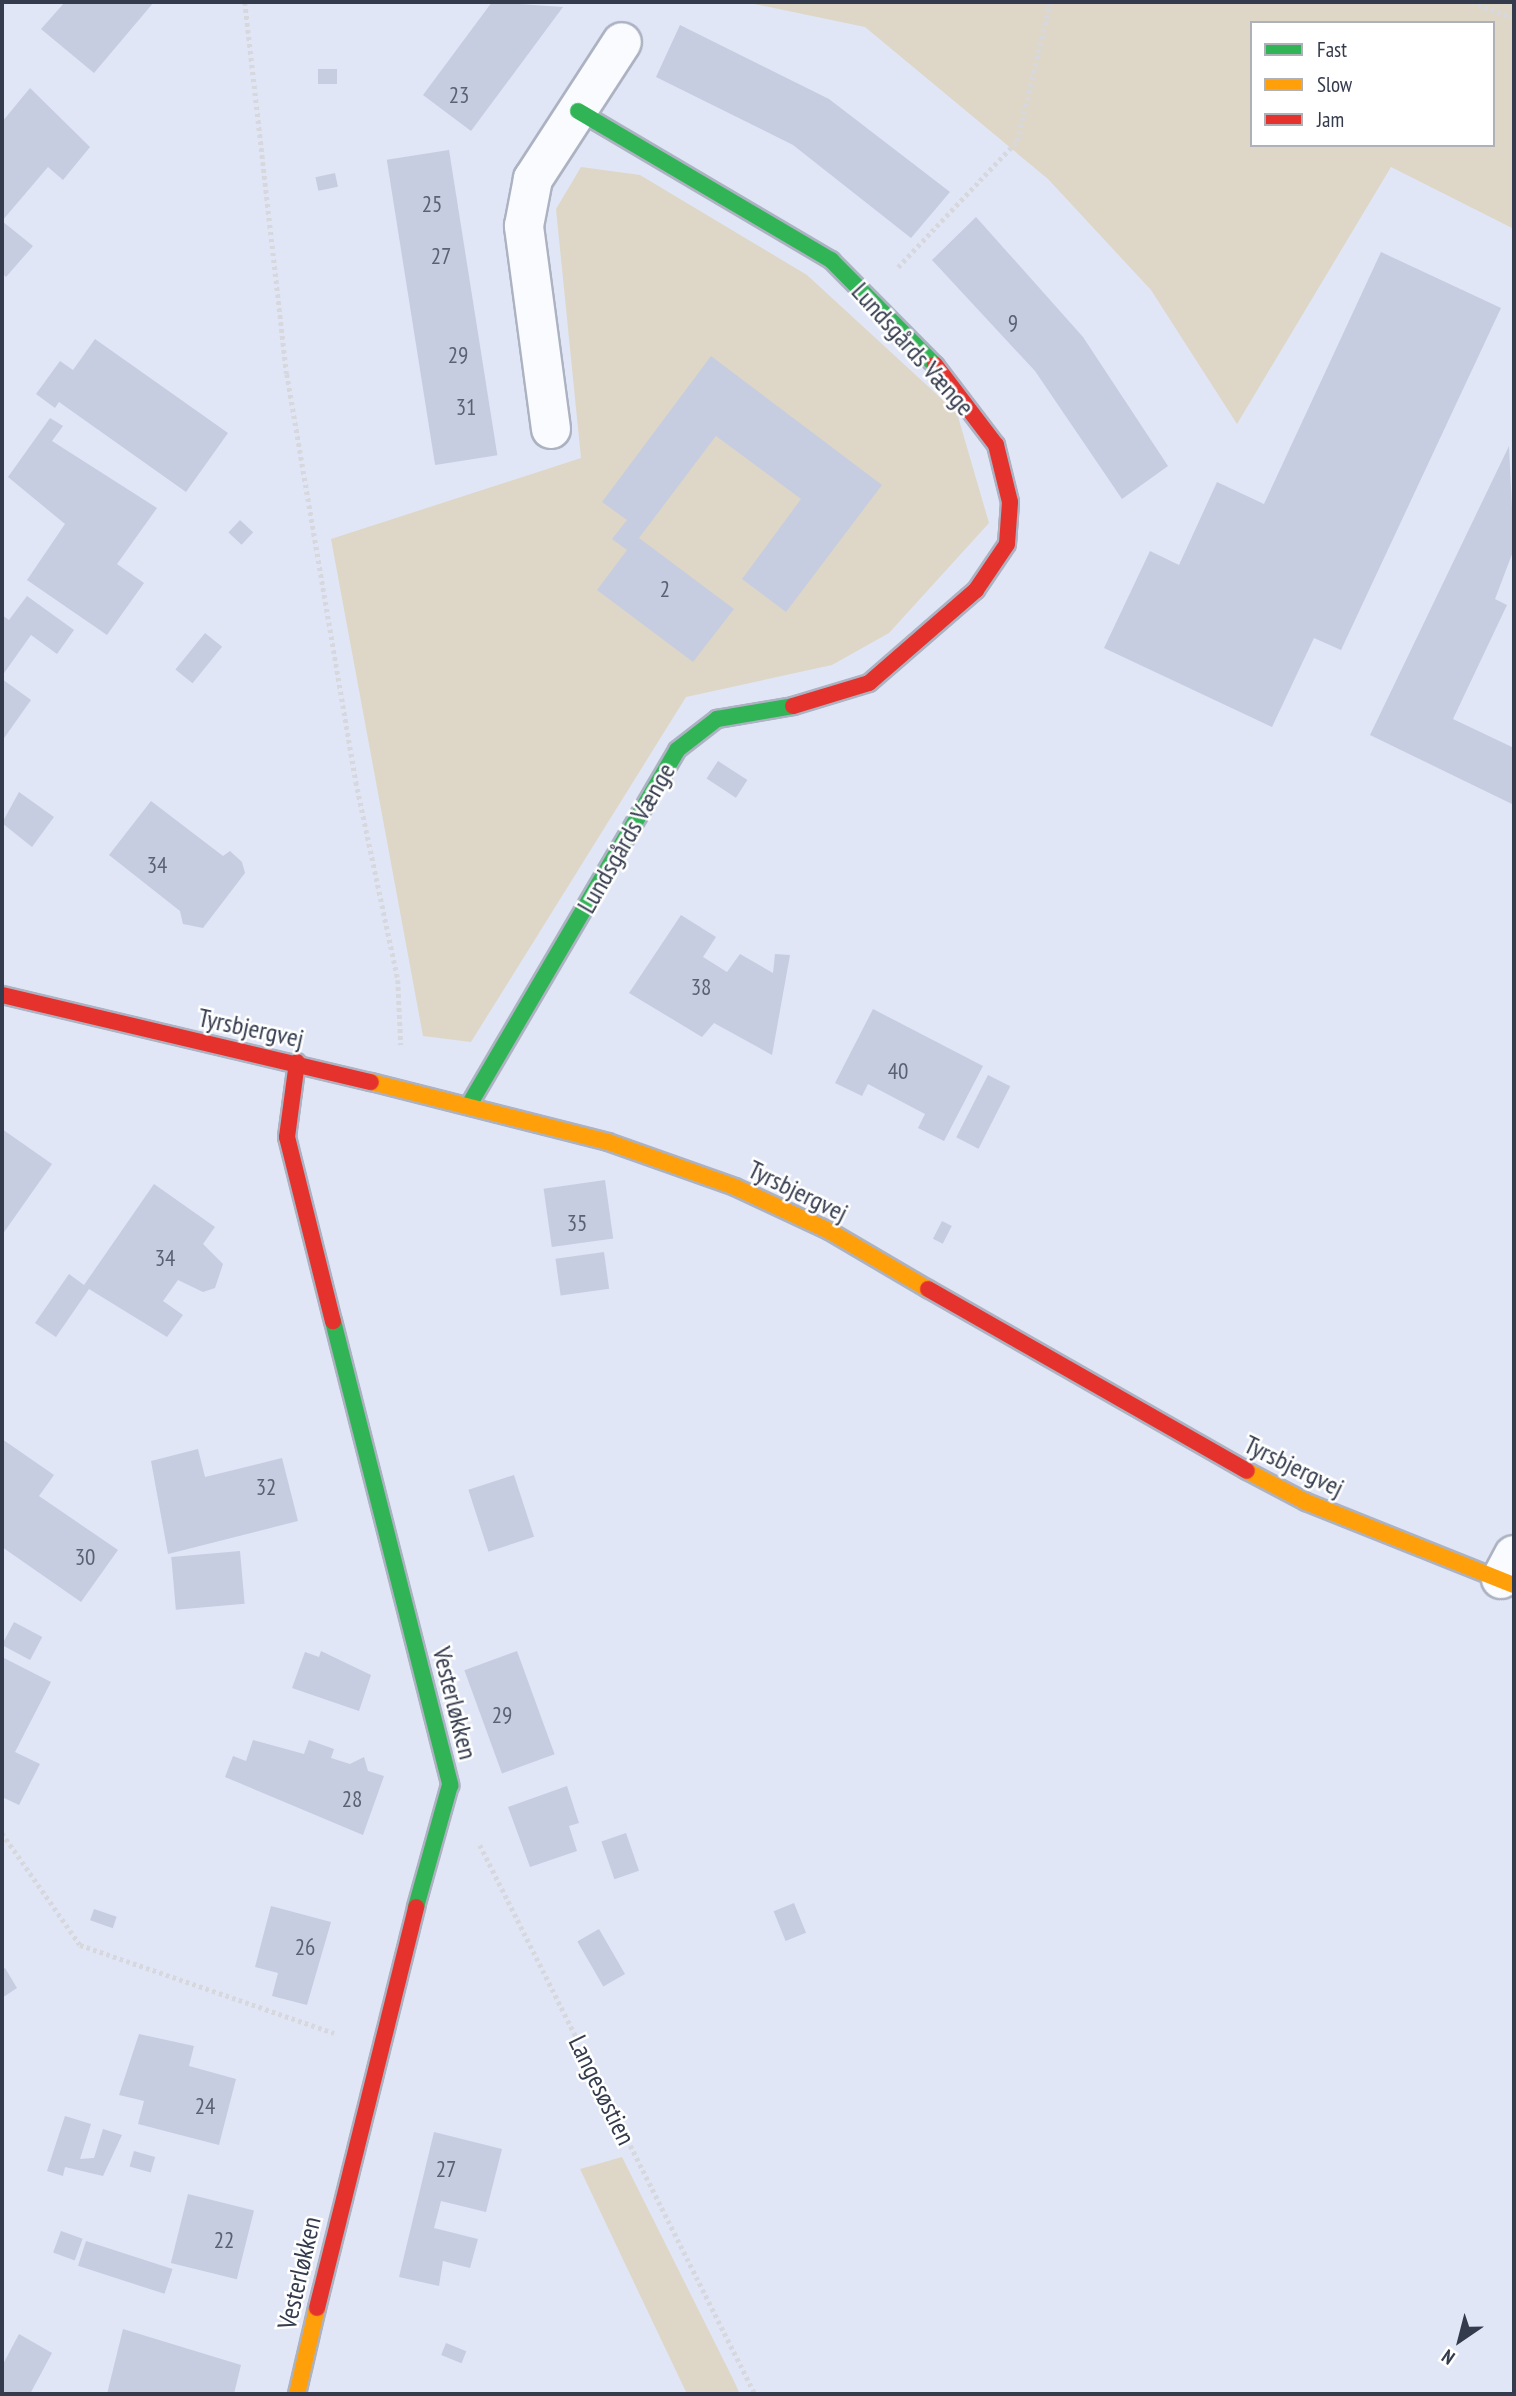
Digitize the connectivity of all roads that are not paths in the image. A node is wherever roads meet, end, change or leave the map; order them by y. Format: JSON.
{"nodes":[{"id":1,"x":622,"y":42,"type":"dead end"},
{"id":2,"x":578,"y":111,"type":"junction"},
{"id":3,"x":551,"y":429,"type":"dead end"},
{"id":4,"x":2,"y":995,"type":"edge"},
{"id":5,"x":297,"y":1062,"type":"junction"},
{"id":6,"x":469,"y":1105,"type":"junction"},
{"id":7,"x":1510,"y":1573,"type":"edge"},
{"id":8,"x":297,"y":2394,"type":"edge"}],
"edges":[{"from":1,"to":2,"type":"street"},
{"from":2,"to":3,"type":"street"},
{"from":2,"to":6,"type":"street","name":"Lundsgårds Vænge"},
{"from":4,"to":5,"type":"street","name":"Tyrsbjergvej"},
{"from":5,"to":6,"type":"street","name":"Tyrsbjergvej"},
{"from":5,"to":8,"type":"street","name":"Vesterløkken"},
{"from":6,"to":7,"type":"street","name":"Tyrsbjergvej"}]}
